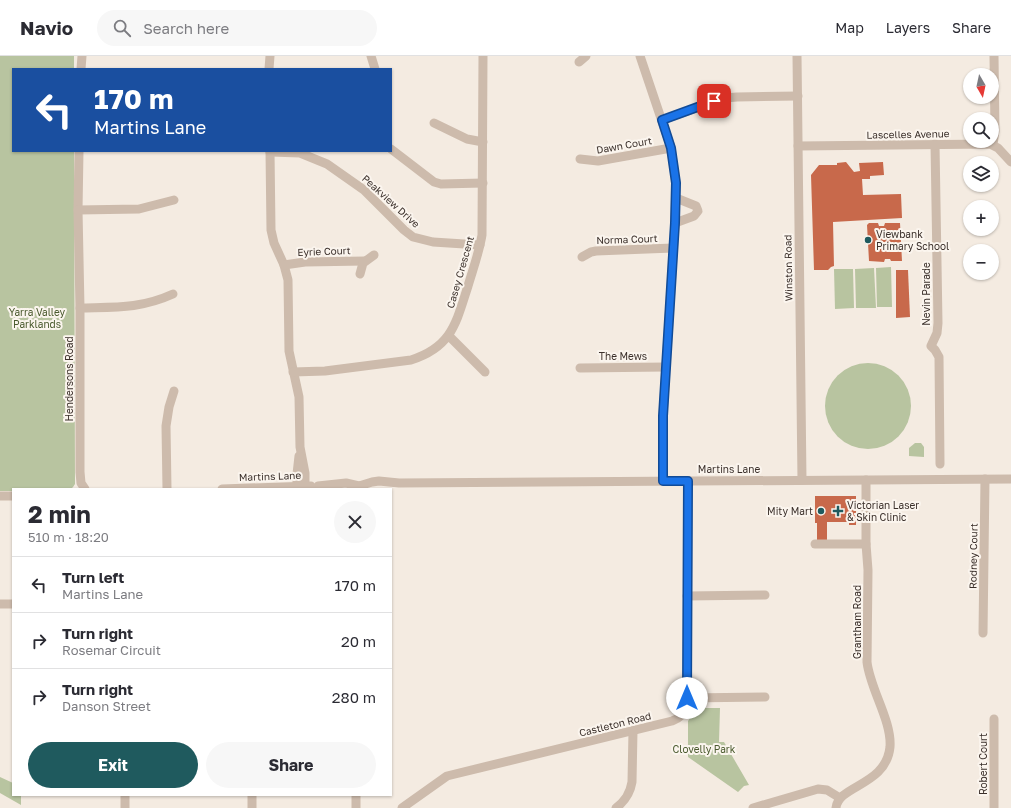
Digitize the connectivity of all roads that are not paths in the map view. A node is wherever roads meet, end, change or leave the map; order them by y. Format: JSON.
{"nodes":[{"id":1,"x":82,"y":56,"type":"edge"},
{"id":2,"x":270,"y":56,"type":"edge"},
{"id":3,"x":371,"y":56,"type":"edge"},
{"id":4,"x":483,"y":56,"type":"edge"},
{"id":5,"x":640,"y":56,"type":"edge"},
{"id":6,"x":797,"y":56,"type":"edge"},
{"id":7,"x":994,"y":56,"type":"edge"},
{"id":8,"x":81,"y":68,"type":"edge"},
{"id":9,"x":269,"y":68,"type":"edge"},
{"id":10,"x":375,"y":68,"type":"edge"},
{"id":11,"x":798,"y":96,"type":"junction"},
{"id":12,"x":995,"y":112,"type":"edge"},
{"id":13,"x":662,"y":120,"type":"junction"},
{"id":14,"x":434,"y":123,"type":"dead end"},
{"id":15,"x":483,"y":142,"type":"junction"},
{"id":16,"x":935,"y":144,"type":"junction"},
{"id":17,"x":963,"y":144,"type":"edge"},
{"id":18,"x":798,"y":146,"type":"junction"},
{"id":19,"x":671,"y":148,"type":"junction"},
{"id":20,"x":998,"y":148,"type":"edge"},
{"id":21,"x":392,"y":150,"type":"edge"},
{"id":22,"x":79,"y":152,"type":"edge"},
{"id":23,"x":270,"y":152,"type":"edge"},
{"id":24,"x":285,"y":152,"type":"edge"},
{"id":25,"x":580,"y":158,"type":"dead end"},
{"id":26,"x":1011,"y":162,"type":"edge"},
{"id":27,"x":483,"y":184,"type":"junction"},
{"id":28,"x":676,"y":198,"type":"junction"},
{"id":29,"x":174,"y":200,"type":"dead end"},
{"id":30,"x":78,"y":210,"type":"junction"},
{"id":31,"x":675,"y":223,"type":"junction"},
{"id":32,"x":480,"y":245,"type":"junction"},
{"id":33,"x":673,"y":248,"type":"junction"},
{"id":34,"x":374,"y":255,"type":"dead end"},
{"id":35,"x":582,"y":257,"type":"dead end"},
{"id":36,"x":365,"y":261,"type":"junction"},
{"id":37,"x":284,"y":265,"type":"junction"},
{"id":38,"x":360,"y":274,"type":"dead end"},
{"id":39,"x":173,"y":294,"type":"dead end"},
{"id":40,"x":80,"y":308,"type":"junction"},
{"id":41,"x":449,"y":336,"type":"junction"},
{"id":42,"x":666,"y":367,"type":"junction"},
{"id":43,"x":580,"y":368,"type":"dead end"},
{"id":44,"x":485,"y":372,"type":"dead end"},
{"id":45,"x":294,"y":375,"type":"junction"},
{"id":46,"x":174,"y":391,"type":"dead end"},
{"id":47,"x":940,"y":464,"type":"dead end"},
{"id":48,"x":985,"y":479,"type":"junction"},
{"id":49,"x":1011,"y":479,"type":"edge"},
{"id":50,"x":802,"y":480,"type":"junction"},
{"id":51,"x":866,"y":480,"type":"junction"},
{"id":52,"x":663,"y":481,"type":"junction"},
{"id":53,"x":688,"y":481,"type":"junction"},
{"id":54,"x":301,"y":486,"type":"junction"},
{"id":55,"x":82,"y":488,"type":"edge"},
{"id":56,"x":167,"y":488,"type":"edge"},
{"id":57,"x":254,"y":488,"type":"edge"},
{"id":58,"x":358,"y":488,"type":"edge"},
{"id":59,"x":0,"y":496,"type":"edge"},
{"id":60,"x":12,"y":496,"type":"edge"},
{"id":61,"x":815,"y":544,"type":"dead end"},
{"id":62,"x":866,"y":544,"type":"junction"},
{"id":63,"x":765,"y":595,"type":"dead end"},
{"id":64,"x":687,"y":596,"type":"junction"},
{"id":65,"x":0,"y":604,"type":"edge"},
{"id":66,"x":12,"y":604,"type":"edge"},
{"id":67,"x":983,"y":633,"type":"dead end"},
{"id":68,"x":765,"y":697,"type":"dead end"},
{"id":69,"x":687,"y":698,"type":"junction"},
{"id":70,"x":994,"y":719,"type":"dead end"},
{"id":71,"x":633,"y":731,"type":"junction"},
{"id":72,"x":125,"y":796,"type":"edge"},
{"id":73,"x":252,"y":796,"type":"edge"},
{"id":74,"x":356,"y":796,"type":"edge"},
{"id":75,"x":840,"y":798,"type":"junction"},
{"id":76,"x":125,"y":808,"type":"edge"},
{"id":77,"x":252,"y":808,"type":"edge"},
{"id":78,"x":356,"y":808,"type":"edge"},
{"id":79,"x":402,"y":808,"type":"edge"},
{"id":80,"x":616,"y":808,"type":"edge"},
{"id":81,"x":753,"y":808,"type":"edge"},
{"id":82,"x":836,"y":808,"type":"edge"},
{"id":83,"x":994,"y":808,"type":"edge"}],
"edges":[{"from":1,"to":8,"type":"street"},
{"from":2,"to":9,"type":"street"},
{"from":3,"to":10,"type":"street"},
{"from":4,"to":15,"type":"street","name":"Casey Crescent"},
{"from":5,"to":13,"type":"street"},
{"from":6,"to":11,"type":"street","name":"Winston Road"},
{"from":7,"to":12,"type":"street"},
{"from":11,"to":13,"type":"street"},
{"from":11,"to":18,"type":"street","name":"Winston Road"},
{"from":13,"to":19,"type":"street"},
{"from":14,"to":15,"type":"street"},
{"from":15,"to":27,"type":"street","name":"Casey Crescent"},
{"from":16,"to":17,"type":"street","name":"Lascelles Avenue"},
{"from":16,"to":18,"type":"street","name":"Lascelles Avenue"},
{"from":16,"to":47,"type":"street","name":"Nevin Parade"},
{"from":18,"to":50,"type":"street","name":"Winston Road"},
{"from":19,"to":25,"type":"street","name":"Dawn Court"},
{"from":19,"to":28,"type":"street"},
{"from":20,"to":26,"type":"street"},
{"from":21,"to":27,"type":"street"},
{"from":22,"to":30,"type":"street","name":"Hendersons Road"},
{"from":23,"to":37,"type":"street"},
{"from":24,"to":32,"type":"street","name":"Peakview Drive"},
{"from":27,"to":32,"type":"street","name":"Casey Crescent"},
{"from":28,"to":31,"type":"street"},
{"from":28,"to":31,"type":"street"},
{"from":29,"to":30,"type":"street"},
{"from":30,"to":40,"type":"street","name":"Hendersons Road"},
{"from":31,"to":33,"type":"street"},
{"from":32,"to":41,"type":"street","name":"Casey Crescent"},
{"from":33,"to":35,"type":"street","name":"Norma Court"},
{"from":33,"to":42,"type":"street"},
{"from":34,"to":36,"type":"street"},
{"from":36,"to":37,"type":"street","name":"Eyrie Court"},
{"from":36,"to":38,"type":"street","name":"Eyrie Court"},
{"from":37,"to":45,"type":"street"},
{"from":39,"to":40,"type":"street"},
{"from":40,"to":55,"type":"street","name":"Hendersons Road"},
{"from":41,"to":44,"type":"street"},
{"from":41,"to":45,"type":"street","name":"Casey Crescent"},
{"from":42,"to":43,"type":"street","name":"The Mews"},
{"from":42,"to":52,"type":"street"},
{"from":45,"to":54,"type":"street"},
{"from":46,"to":56,"type":"street"},
{"from":48,"to":49,"type":"street","name":"Martins Lane"},
{"from":48,"to":51,"type":"street","name":"Martins Lane"},
{"from":48,"to":67,"type":"street","name":"Rodney Court"},
{"from":50,"to":51,"type":"street","name":"Martins Lane"},
{"from":50,"to":53,"type":"street","name":"Martins Lane"},
{"from":51,"to":62,"type":"street","name":"Grantham Road"},
{"from":52,"to":53,"type":"street","name":"Martins Lane"},
{"from":52,"to":58,"type":"street","name":"Martins Lane"},
{"from":53,"to":64,"type":"street","name":"Castleton Road"},
{"from":54,"to":57,"type":"street","name":"Martins Lane"},
{"from":54,"to":58,"type":"street","name":"Martins Lane"},
{"from":59,"to":60,"type":"street"},
{"from":61,"to":62,"type":"street"},
{"from":62,"to":75,"type":"street","name":"Grantham Road"},
{"from":63,"to":64,"type":"street"},
{"from":64,"to":69,"type":"street","name":"Castleton Road"},
{"from":65,"to":66,"type":"street"},
{"from":68,"to":69,"type":"street"},
{"from":69,"to":71,"type":"street","name":"Castleton Road"},
{"from":70,"to":83,"type":"street","name":"Robert Court"},
{"from":71,"to":79,"type":"street","name":"Castleton Road"},
{"from":71,"to":80,"type":"street"},
{"from":72,"to":76,"type":"street"},
{"from":73,"to":77,"type":"street"},
{"from":74,"to":78,"type":"street"},
{"from":75,"to":81,"type":"street"},
{"from":75,"to":82,"type":"street"}]}
